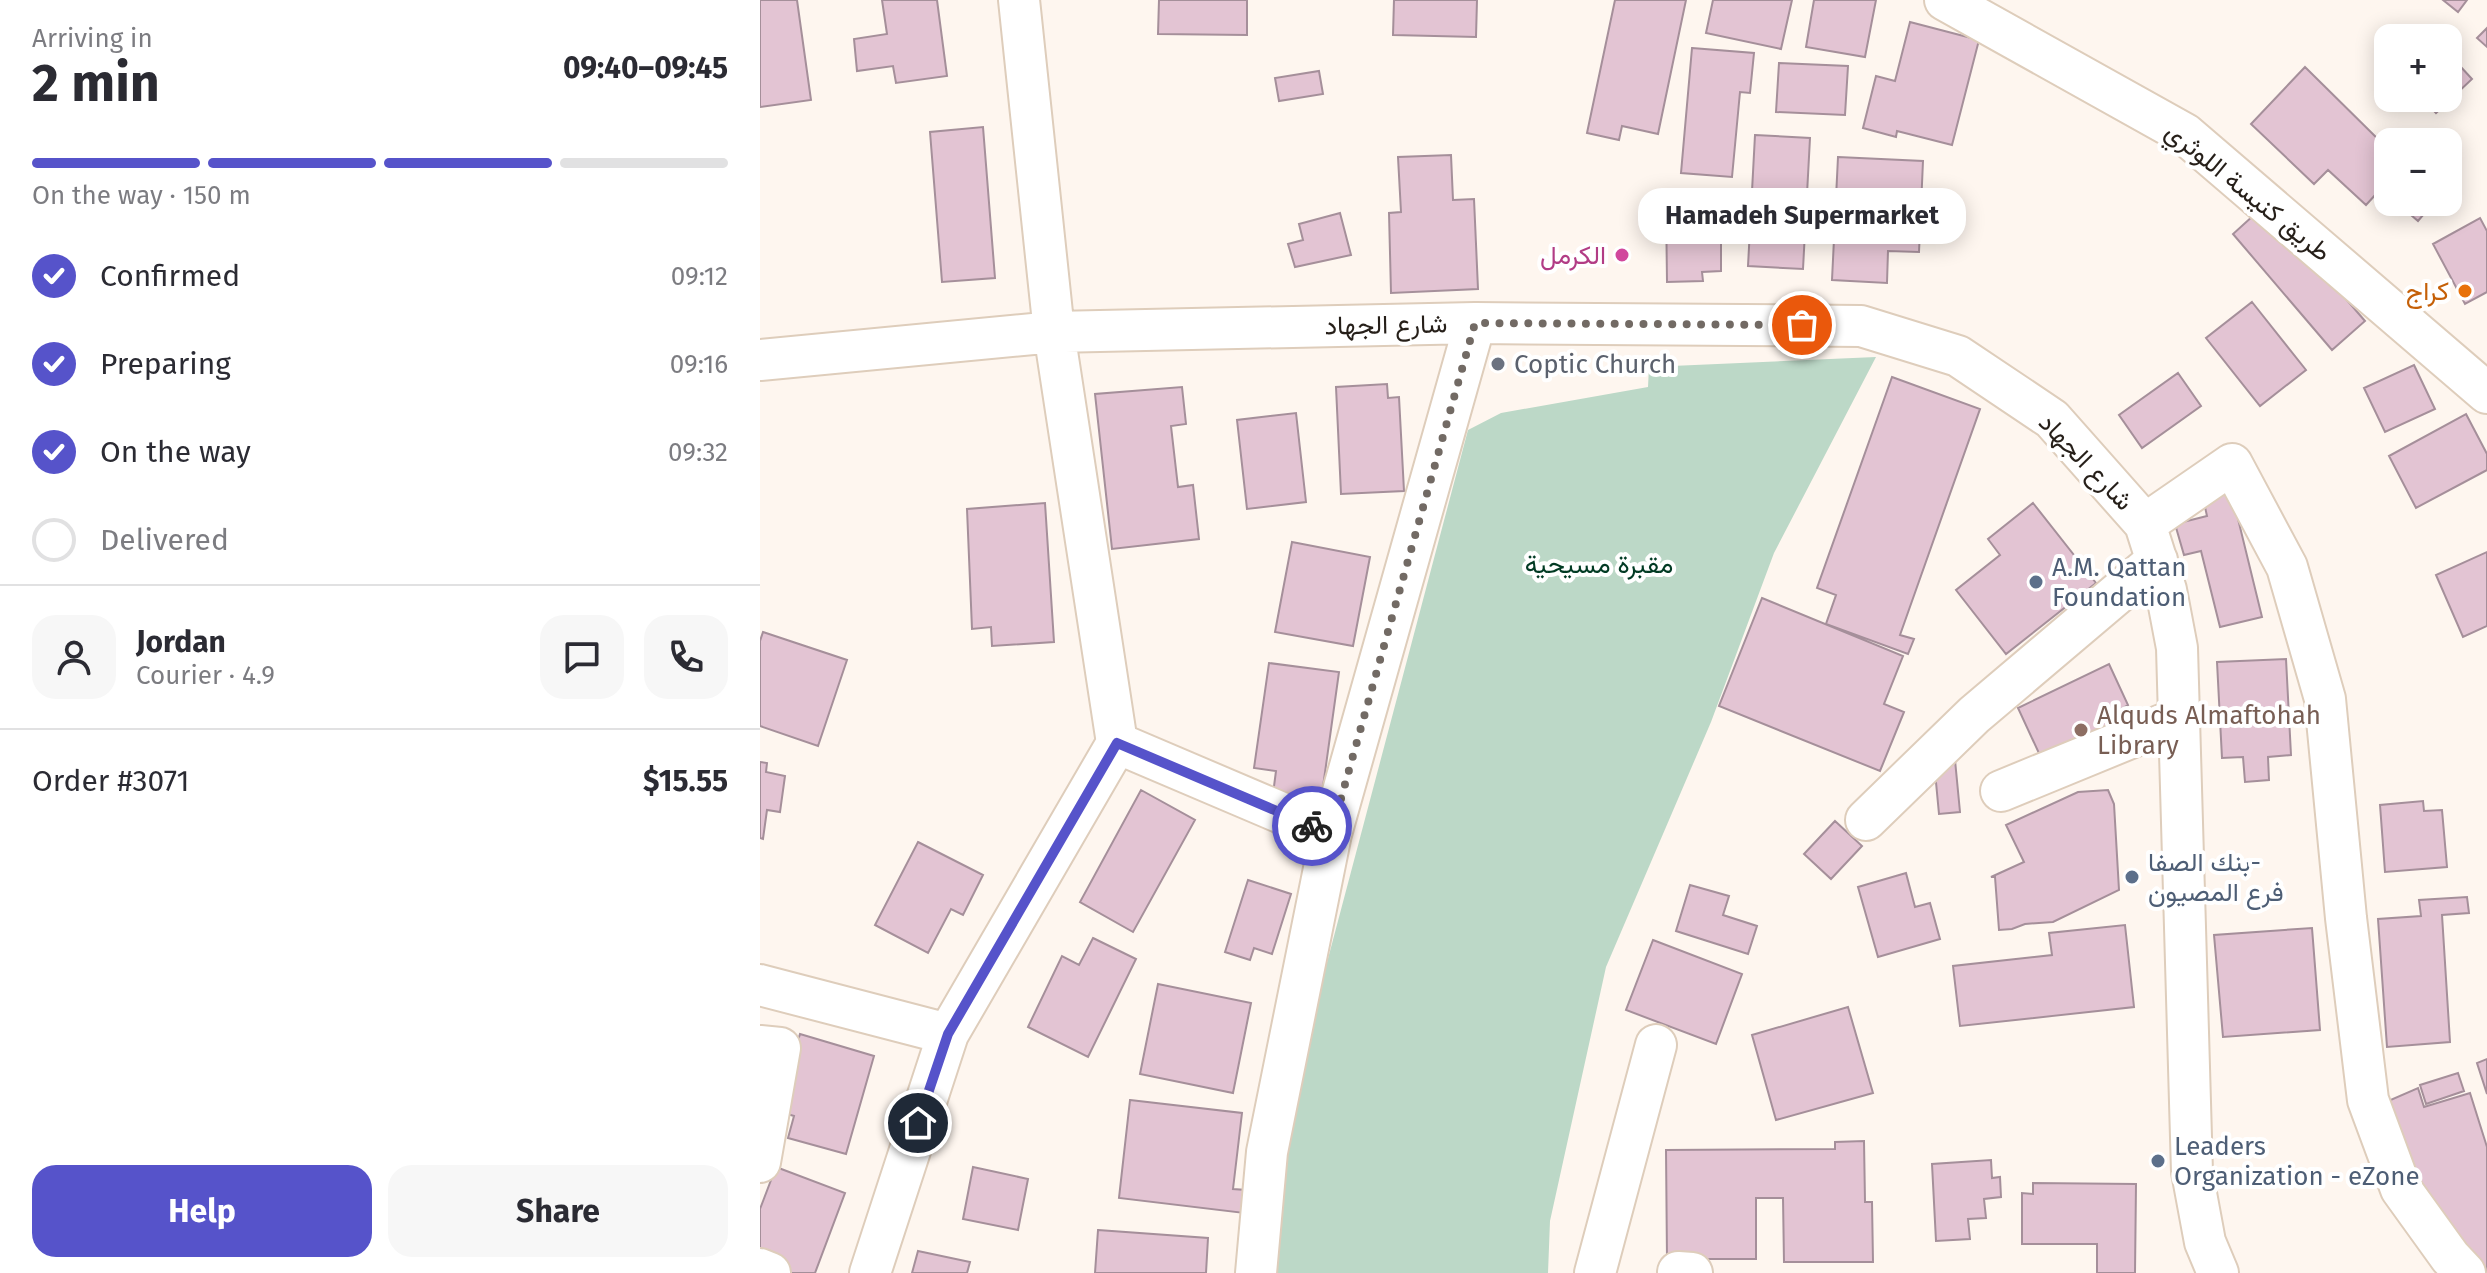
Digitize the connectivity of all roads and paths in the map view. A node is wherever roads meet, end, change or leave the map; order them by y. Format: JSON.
{"nodes":[{"id":1,"x":1019,"y":0,"type":"edge"},
{"id":2,"x":1945,"y":0,"type":"edge"},
{"id":3,"x":1475,"y":323,"type":"junction"},
{"id":4,"x":1054,"y":332,"type":"junction"},
{"id":5,"x":760,"y":360,"type":"edge"},
{"id":6,"x":2487,"y":393,"type":"edge"},
{"id":7,"x":2151,"y":542,"type":"junction"},
{"id":8,"x":2179,"y":718,"type":"junction"},
{"id":9,"x":1117,"y":743,"type":"junction"},
{"id":10,"x":2001,"y":791,"type":"dead end"},
{"id":11,"x":1866,"y":820,"type":"dead end"},
{"id":12,"x":1331,"y":834,"type":"junction"},
{"id":13,"x":760,"y":985,"type":"edge"},
{"id":14,"x":948,"y":1034,"type":"junction"},
{"id":15,"x":1656,"y":1045,"type":"dead end"},
{"id":16,"x":760,"y":1046,"type":"edge"},
{"id":17,"x":760,"y":1162,"type":"edge"},
{"id":18,"x":760,"y":1269,"type":"edge"},
{"id":19,"x":770,"y":1273,"type":"edge"},
{"id":20,"x":870,"y":1273,"type":"edge"},
{"id":21,"x":1256,"y":1273,"type":"edge"},
{"id":22,"x":1595,"y":1273,"type":"edge"},
{"id":23,"x":2218,"y":1273,"type":"edge"},
{"id":24,"x":2465,"y":1273,"type":"edge"}],
"edges":[{"from":1,"to":4,"type":"street"},
{"from":2,"to":6,"type":"street","name":"طريق كنيسة اللوثري"},
{"from":3,"to":4,"type":"street","name":"شارع الجهاد"},
{"from":3,"to":7,"type":"street","name":"شارع الجهاد"},
{"from":3,"to":12,"type":"street"},
{"from":4,"to":5,"type":"street","name":"شارع الجهاد"},
{"from":4,"to":9,"type":"street"},
{"from":7,"to":8,"type":"street","name":"شارع الجهاد"},
{"from":7,"to":11,"type":"street"},
{"from":7,"to":24,"type":"street"},
{"from":8,"to":10,"type":"street"},
{"from":8,"to":23,"type":"street","name":"شارع الجهاد"},
{"from":9,"to":12,"type":"street"},
{"from":9,"to":14,"type":"street"},
{"from":12,"to":21,"type":"street"},
{"from":13,"to":14,"type":"street"},
{"from":14,"to":20,"type":"street"},
{"from":15,"to":22,"type":"street"},
{"from":16,"to":17,"type":"street"},
{"from":18,"to":19,"type":"street"}]}
